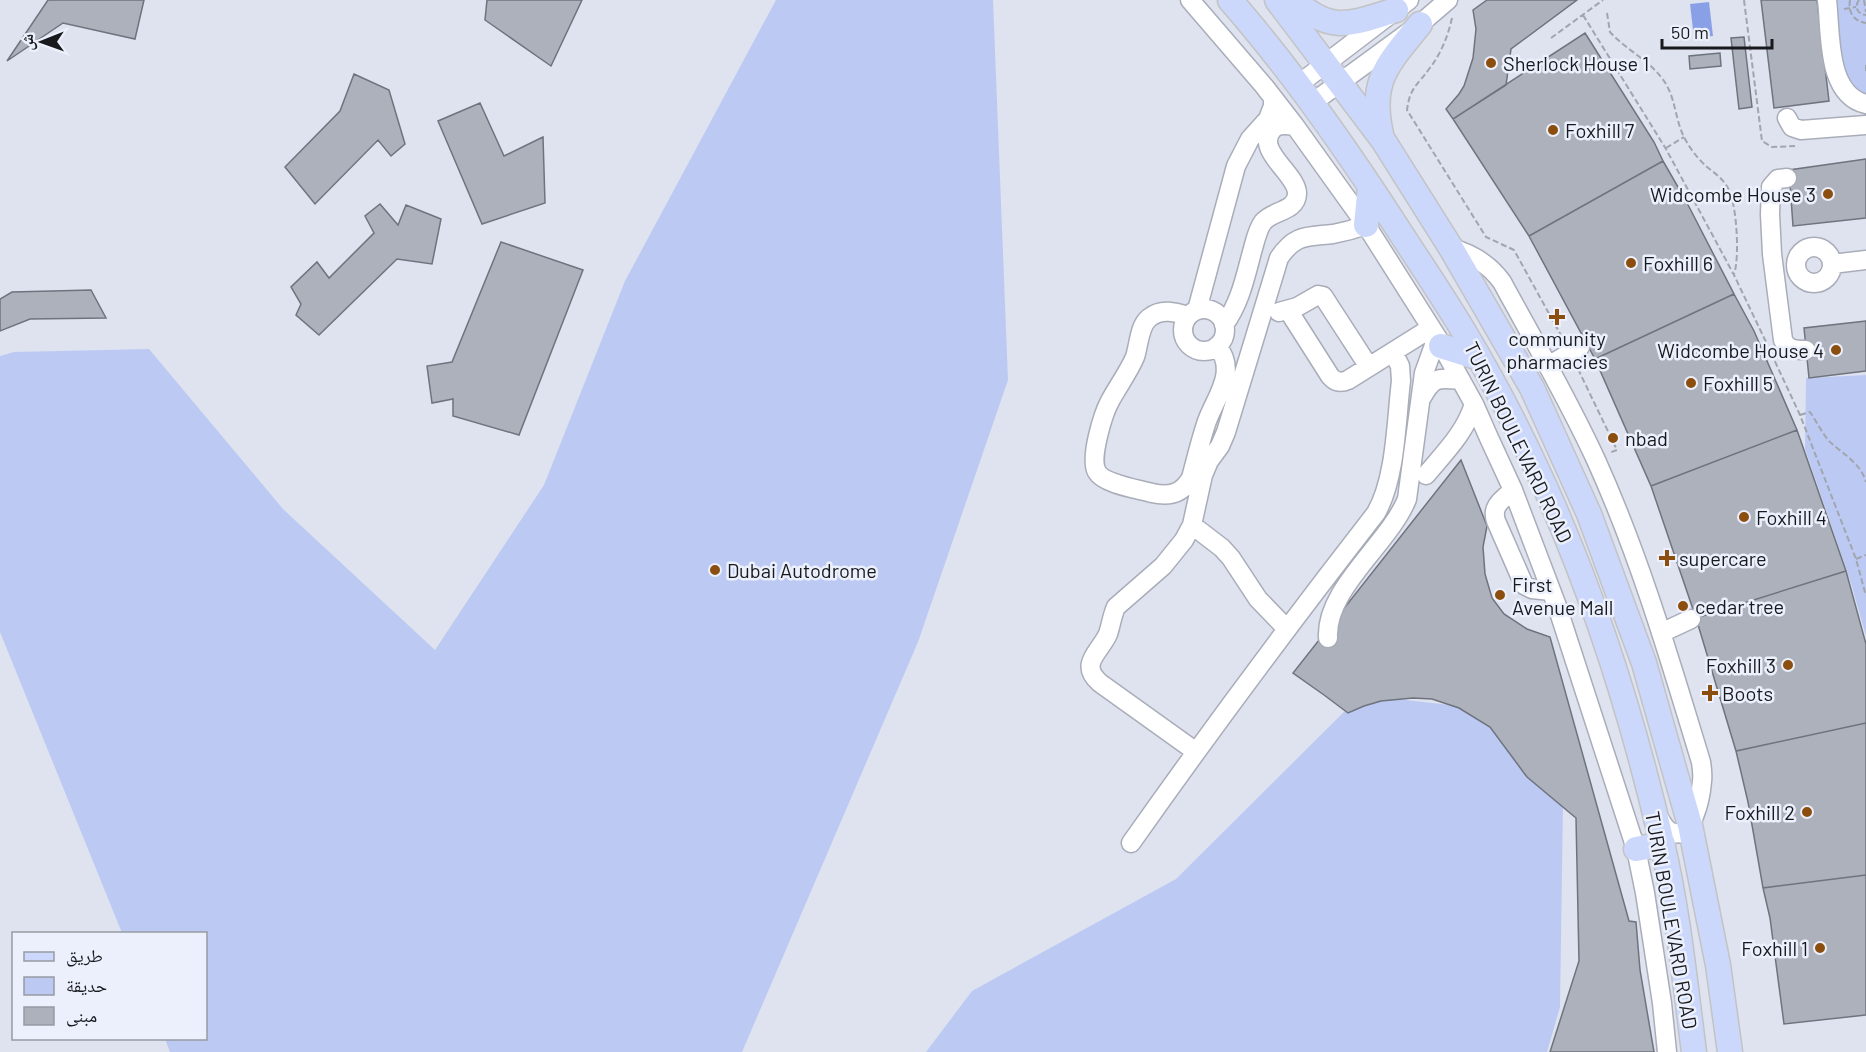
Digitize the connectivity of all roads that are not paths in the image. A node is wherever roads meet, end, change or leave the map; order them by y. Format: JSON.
{"nodes":[{"id":1,"x":1190,"y":0,"type":"edge"},
{"id":2,"x":1230,"y":0,"type":"edge"},
{"id":3,"x":1277,"y":0,"type":"edge"},
{"id":4,"x":1294,"y":0,"type":"edge"},
{"id":5,"x":1827,"y":0,"type":"edge"},
{"id":6,"x":1446,"y":1,"type":"edge"},
{"id":7,"x":1402,"y":5,"type":"edge"},
{"id":8,"x":1420,"y":24,"type":"junction"},
{"id":9,"x":1333,"y":73,"type":"junction"},
{"id":10,"x":1306,"y":94,"type":"junction"},
{"id":11,"x":1273,"y":98,"type":"junction"},
{"id":12,"x":1866,"y":104,"type":"edge"},
{"id":13,"x":1787,"y":117,"type":"dead end"},
{"id":14,"x":1866,"y":125,"type":"edge"},
{"id":15,"x":1295,"y":126,"type":"junction"},
{"id":16,"x":1263,"y":135,"type":"junction"},
{"id":17,"x":1383,"y":140,"type":"junction"},
{"id":18,"x":1787,"y":177,"type":"dead end"},
{"id":19,"x":1371,"y":186,"type":"junction"},
{"id":20,"x":1366,"y":225,"type":"junction"},
{"id":21,"x":1451,"y":248,"type":"junction"},
{"id":22,"x":1866,"y":260,"type":"edge"},
{"id":23,"x":1832,"y":264,"type":"junction"},
{"id":24,"x":1796,"y":269,"type":"junction"},
{"id":25,"x":1768,"y":270,"type":"junction"},
{"id":26,"x":1288,"y":310,"type":"junction"},
{"id":27,"x":1262,"y":311,"type":"junction"},
{"id":28,"x":1193,"y":313,"type":"junction"},
{"id":29,"x":1224,"y":325,"type":"junction"},
{"id":30,"x":1463,"y":330,"type":"junction"},
{"id":31,"x":1436,"y":337,"type":"junction"},
{"id":32,"x":1217,"y":346,"type":"junction"},
{"id":33,"x":1575,"y":350,"type":"road end"},
{"id":34,"x":1806,"y":350,"type":"dead end"},
{"id":35,"x":1393,"y":352,"type":"junction"},
{"id":36,"x":1479,"y":358,"type":"junction"},
{"id":37,"x":1548,"y":366,"type":"junction"},
{"id":38,"x":1369,"y":367,"type":"junction"},
{"id":39,"x":1461,"y":380,"type":"junction"},
{"id":40,"x":1532,"y":388,"type":"junction"},
{"id":41,"x":1421,"y":398,"type":"junction"},
{"id":42,"x":1474,"y":405,"type":"junction"},
{"id":43,"x":1461,"y":434,"type":"junction"},
{"id":44,"x":1489,"y":438,"type":"junction"},
{"id":45,"x":1426,"y":475,"type":"dead end"},
{"id":46,"x":1513,"y":490,"type":"junction"},
{"id":47,"x":1192,"y":525,"type":"junction"},
{"id":48,"x":1551,"y":591,"type":"junction"},
{"id":49,"x":1691,"y":619,"type":"dead end"},
{"id":50,"x":1286,"y":628,"type":"junction"},
{"id":51,"x":1661,"y":633,"type":"junction"},
{"id":52,"x":1328,"y":638,"type":"dead end"},
{"id":53,"x":1195,"y":751,"type":"junction"},
{"id":54,"x":1652,"y":806,"type":"junction"},
{"id":55,"x":1690,"y":825,"type":"junction"},
{"id":56,"x":1131,"y":843,"type":"dead end"},
{"id":57,"x":1663,"y":844,"type":"junction"},
{"id":58,"x":1636,"y":849,"type":"junction"},
{"id":59,"x":1731,"y":1048,"type":"edge"},
{"id":60,"x":1667,"y":1052,"type":"edge"},
{"id":61,"x":1694,"y":1052,"type":"edge"}],
"edges":[{"from":1,"to":11,"type":"street"},
{"from":2,"to":10,"type":"main road","name":"TURIN BOULEVARD ROAD"},
{"from":3,"to":9,"type":"main road","name":"TURIN BOULEVARD ROAD"},
{"from":4,"to":7,"type":"main road"},
{"from":5,"to":12,"type":"street"},
{"from":6,"to":8,"type":"street"},
{"from":7,"to":9,"type":"street"},
{"from":8,"to":9,"type":"street"},
{"from":8,"to":17,"type":"main road"},
{"from":9,"to":10,"type":"street"},
{"from":9,"to":17,"type":"main road","name":"TURIN BOULEVARD ROAD"},
{"from":10,"to":19,"type":"main road","name":"TURIN BOULEVARD ROAD"},
{"from":11,"to":15,"type":"street"},
{"from":11,"to":16,"type":"street"},
{"from":13,"to":14,"type":"street"},
{"from":15,"to":16,"type":"street"},
{"from":15,"to":20,"type":"street"},
{"from":16,"to":28,"type":"street"},
{"from":16,"to":29,"type":"street"},
{"from":17,"to":21,"type":"main road","name":"TURIN BOULEVARD ROAD"},
{"from":18,"to":25,"type":"street"},
{"from":19,"to":20,"type":"main road"},
{"from":19,"to":30,"type":"main road","name":"TURIN BOULEVARD ROAD"},
{"from":20,"to":27,"type":"street"},
{"from":20,"to":31,"type":"street"},
{"from":21,"to":37,"type":"street"},
{"from":21,"to":40,"type":"main road","name":"TURIN BOULEVARD ROAD"},
{"from":22,"to":23,"type":"street"},
{"from":23,"to":24,"type":"street"},
{"from":23,"to":24,"type":"street"},
{"from":24,"to":25,"type":"street"},
{"from":25,"to":34,"type":"street"},
{"from":26,"to":27,"type":"street"},
{"from":26,"to":38,"type":"street"},
{"from":26,"to":38,"type":"street"},
{"from":27,"to":47,"type":"street"},
{"from":28,"to":29,"type":"street"},
{"from":28,"to":32,"type":"street"},
{"from":28,"to":32,"type":"street"},
{"from":29,"to":32,"type":"street"},
{"from":30,"to":36,"type":"main road","name":"TURIN BOULEVARD ROAD"},
{"from":30,"to":40,"type":"main road"},
{"from":31,"to":35,"type":"street"},
{"from":31,"to":36,"type":"main road"},
{"from":31,"to":39,"type":"street"},
{"from":31,"to":41,"type":"street"},
{"from":33,"to":37,"type":"street"},
{"from":35,"to":38,"type":"street"},
{"from":35,"to":50,"type":"street"},
{"from":36,"to":54,"type":"main road","name":"TURIN BOULEVARD ROAD"},
{"from":37,"to":51,"type":"street"},
{"from":39,"to":41,"type":"street"},
{"from":39,"to":42,"type":"street"},
{"from":40,"to":55,"type":"main road","name":"TURIN BOULEVARD ROAD"},
{"from":41,"to":52,"type":"street"},
{"from":42,"to":43,"type":"street"},
{"from":42,"to":44,"type":"street"},
{"from":43,"to":44,"type":"street"},
{"from":43,"to":45,"type":"street"},
{"from":44,"to":46,"type":"street"},
{"from":46,"to":48,"type":"street"},
{"from":46,"to":48,"type":"street"},
{"from":47,"to":50,"type":"street"},
{"from":47,"to":53,"type":"street"},
{"from":48,"to":58,"type":"street"},
{"from":49,"to":51,"type":"street"},
{"from":50,"to":53,"type":"street"},
{"from":51,"to":55,"type":"street"},
{"from":53,"to":56,"type":"street"},
{"from":54,"to":55,"type":"street"},
{"from":54,"to":57,"type":"main road","name":"TURIN BOULEVARD ROAD"},
{"from":55,"to":59,"type":"main road","name":"TURIN BOULEVARD ROAD"},
{"from":57,"to":58,"type":"main road"},
{"from":57,"to":61,"type":"main road","name":"TURIN BOULEVARD ROAD"},
{"from":58,"to":60,"type":"street"}]}
